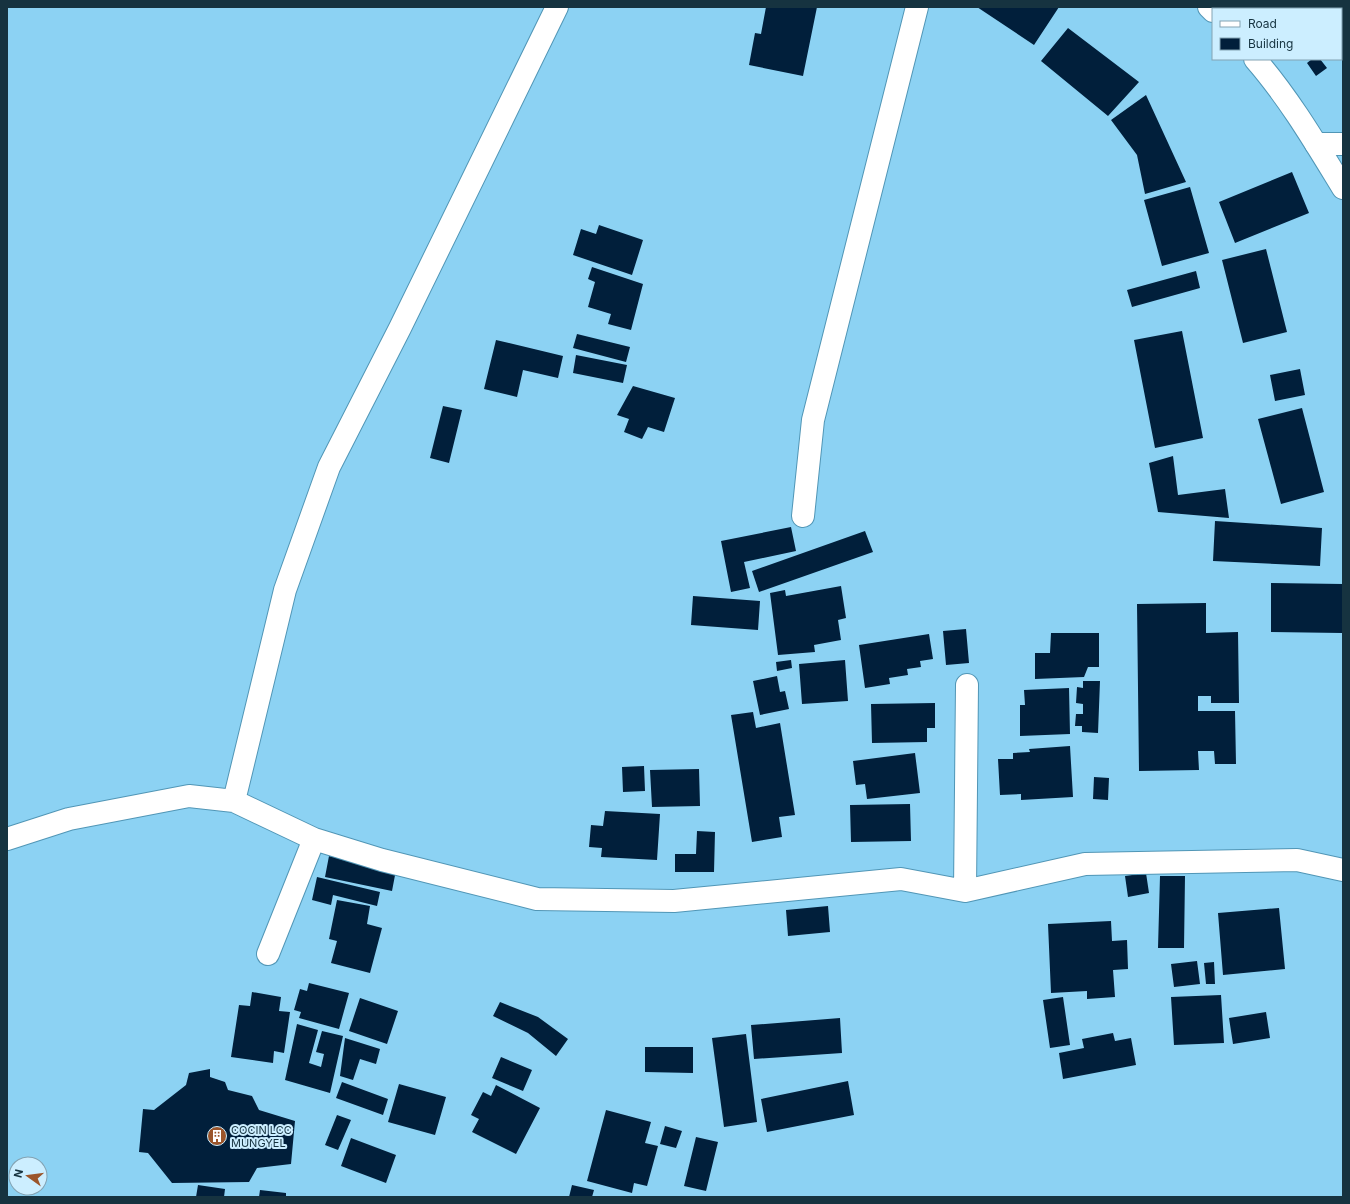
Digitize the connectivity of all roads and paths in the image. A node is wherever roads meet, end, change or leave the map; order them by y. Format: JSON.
{"nodes":[{"id":1,"x":557,"y":7,"type":"edge"},
{"id":2,"x":917,"y":7,"type":"edge"},
{"id":3,"x":1256,"y":60,"type":"edge"},
{"id":4,"x":1316,"y":144,"type":"junction"},
{"id":5,"x":1343,"y":144,"type":"edge"},
{"id":6,"x":1343,"y":188,"type":"edge"},
{"id":7,"x":803,"y":516,"type":"dead end"},
{"id":8,"x":967,"y":685,"type":"dead end"},
{"id":9,"x":234,"y":801,"type":"junction"},
{"id":10,"x":7,"y":839,"type":"edge"},
{"id":11,"x":314,"y":839,"type":"junction"},
{"id":12,"x":1343,"y":870,"type":"edge"},
{"id":13,"x":965,"y":891,"type":"junction"},
{"id":14,"x":268,"y":954,"type":"dead end"}],
"edges":[{"from":1,"to":9,"type":"street"},
{"from":2,"to":7,"type":"street"},
{"from":3,"to":4,"type":"street"},
{"from":4,"to":5,"type":"street"},
{"from":4,"to":6,"type":"street"},
{"from":8,"to":13,"type":"street"},
{"from":9,"to":10,"type":"street"},
{"from":9,"to":11,"type":"street"},
{"from":11,"to":13,"type":"street"},
{"from":11,"to":14,"type":"street"},
{"from":12,"to":13,"type":"street"}]}
